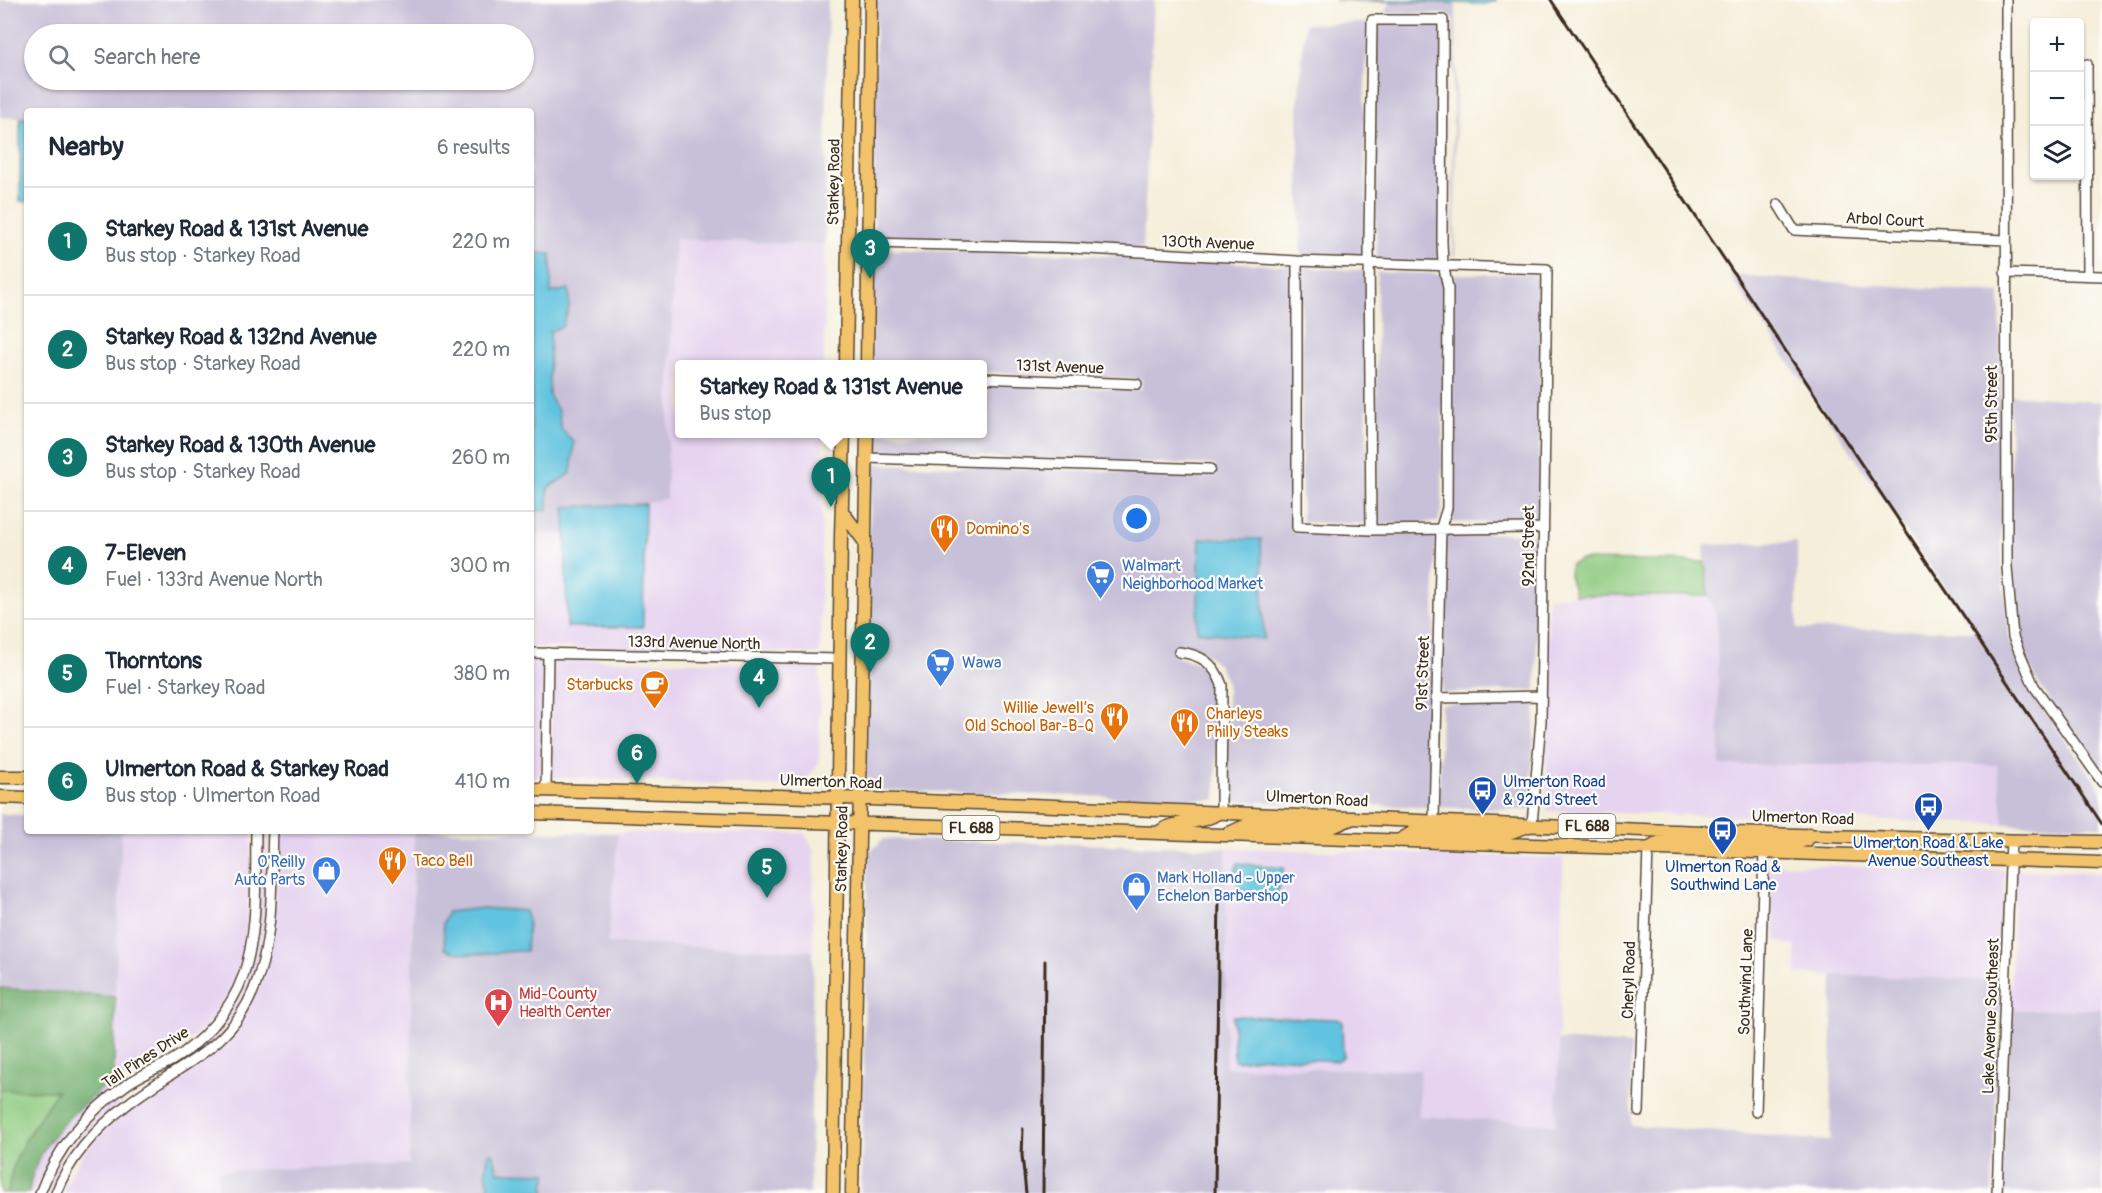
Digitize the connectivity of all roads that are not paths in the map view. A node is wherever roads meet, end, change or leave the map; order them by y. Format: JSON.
{"nodes":[{"id":1,"x":852,"y":0,"type":"edge"},
{"id":2,"x":871,"y":0,"type":"edge"},
{"id":3,"x":2006,"y":0,"type":"edge"},
{"id":4,"x":2087,"y":64,"type":"dead end"},
{"id":5,"x":850,"y":163,"type":"junction"},
{"id":6,"x":1778,"y":204,"type":"dead end"},
{"id":7,"x":2005,"y":240,"type":"junction"},
{"id":8,"x":869,"y":243,"type":"junction"},
{"id":9,"x":1297,"y":261,"type":"junction"},
{"id":10,"x":1370,"y":262,"type":"junction"},
{"id":11,"x":848,"y":263,"type":"junction"},
{"id":12,"x":1443,"y":264,"type":"junction"},
{"id":13,"x":1547,"y":269,"type":"joint"},
{"id":14,"x":2005,"y":273,"type":"junction"},
{"id":15,"x":2088,"y":275,"type":"junction"},
{"id":16,"x":2102,"y":276,"type":"edge"},
{"id":17,"x":846,"y":360,"type":"edge"},
{"id":18,"x":867,"y":360,"type":"edge"},
{"id":19,"x":987,"y":378,"type":"edge"},
{"id":20,"x":1137,"y":384,"type":"dead end"},
{"id":21,"x":844,"y":438,"type":"edge"},
{"id":22,"x":867,"y":438,"type":"edge"},
{"id":23,"x":866,"y":458,"type":"junction"},
{"id":24,"x":1210,"y":470,"type":"dead end"},
{"id":25,"x":842,"y":511,"type":"junction"},
{"id":26,"x":1441,"y":527,"type":"junction"},
{"id":27,"x":1542,"y":528,"type":"junction"},
{"id":28,"x":1371,"y":530,"type":"junction"},
{"id":29,"x":864,"y":541,"type":"junction"},
{"id":30,"x":1179,"y":651,"type":"dead end"},
{"id":31,"x":534,"y":653,"type":"edge"},
{"id":32,"x":548,"y":653,"type":"junction"},
{"id":33,"x":839,"y":660,"type":"junction"},
{"id":34,"x":1540,"y":696,"type":"junction"},
{"id":35,"x":1436,"y":698,"type":"junction"},
{"id":36,"x":0,"y":777,"type":"edge"},
{"id":37,"x":24,"y":777,"type":"edge"},
{"id":38,"x":2102,"y":782,"type":"edge"},
{"id":39,"x":534,"y":790,"type":"edge"},
{"id":40,"x":546,"y":790,"type":"junction"},
{"id":41,"x":0,"y":797,"type":"edge"},
{"id":42,"x":837,"y":797,"type":"junction"},
{"id":43,"x":858,"y":797,"type":"junction"},
{"id":44,"x":24,"y":798,"type":"edge"},
{"id":45,"x":1221,"y":811,"type":"junction"},
{"id":46,"x":534,"y":813,"type":"edge"},
{"id":47,"x":1355,"y":817,"type":"junction"},
{"id":48,"x":1434,"y":820,"type":"junction"},
{"id":49,"x":838,"y":823,"type":"junction"},
{"id":50,"x":858,"y":824,"type":"junction"},
{"id":51,"x":1532,"y":824,"type":"junction"},
{"id":52,"x":1158,"y":833,"type":"junction"},
{"id":53,"x":256,"y":834,"type":"edge"},
{"id":54,"x":273,"y":834,"type":"edge"},
{"id":55,"x":1809,"y":834,"type":"junction"},
{"id":56,"x":1224,"y":836,"type":"junction"},
{"id":57,"x":2011,"y":841,"type":"junction"},
{"id":58,"x":1397,"y":842,"type":"junction"},
{"id":59,"x":2102,"y":842,"type":"edge"},
{"id":60,"x":1648,"y":849,"type":"junction"},
{"id":61,"x":1764,"y":853,"type":"junction"},
{"id":62,"x":2010,"y":861,"type":"junction"},
{"id":63,"x":2102,"y":863,"type":"edge"},
{"id":64,"x":1639,"y":1112,"type":"dead end"},
{"id":65,"x":1756,"y":1112,"type":"dead end"},
{"id":66,"x":40,"y":1193,"type":"edge"},
{"id":67,"x":56,"y":1193,"type":"edge"},
{"id":68,"x":833,"y":1193,"type":"edge"},
{"id":69,"x":852,"y":1193,"type":"edge"},
{"id":70,"x":1997,"y":1193,"type":"edge"}],
"edges":[{"from":1,"to":5,"type":"main road","name":"Starkey Road"},
{"from":2,"to":8,"type":"main road"},
{"from":3,"to":7,"type":"street","name":"95th Street"},
{"from":4,"to":15,"type":"street"},
{"from":5,"to":8,"type":"main road"},
{"from":5,"to":11,"type":"main road","name":"Starkey Road"},
{"from":6,"to":7,"type":"street","name":"Arbol Court"},
{"from":7,"to":14,"type":"street","name":"95th Street"},
{"from":8,"to":9,"type":"street","name":"130th Avenue"},
{"from":8,"to":11,"type":"main road"},
{"from":8,"to":18,"type":"main road"},
{"from":9,"to":10,"type":"street","name":"130th Avenue"},
{"from":9,"to":28,"type":"street"},
{"from":10,"to":12,"type":"street","name":"130th Avenue"},
{"from":10,"to":12,"type":"street","name":"91st Street"},
{"from":10,"to":28,"type":"street"},
{"from":11,"to":17,"type":"main road","name":"Starkey Road"},
{"from":12,"to":13,"type":"street","name":"130th Avenue"},
{"from":12,"to":26,"type":"street","name":"91st Street"},
{"from":13,"to":27,"type":"street","name":"92nd Street"},
{"from":14,"to":15,"type":"street"},
{"from":14,"to":38,"type":"street","name":"95th Street"},
{"from":15,"to":16,"type":"street"},
{"from":19,"to":20,"type":"street","name":"131st Avenue"},
{"from":21,"to":25,"type":"main road","name":"Starkey Road"},
{"from":22,"to":23,"type":"main road","name":"Starkey Road"},
{"from":23,"to":24,"type":"street"},
{"from":23,"to":29,"type":"main road","name":"Starkey Road"},
{"from":25,"to":29,"type":"main road"},
{"from":25,"to":33,"type":"main road","name":"Starkey Road"},
{"from":26,"to":27,"type":"street"},
{"from":26,"to":28,"type":"street"},
{"from":26,"to":35,"type":"street","name":"91st Street"},
{"from":27,"to":34,"type":"street","name":"92nd Street"},
{"from":29,"to":43,"type":"main road","name":"Starkey Road"},
{"from":30,"to":45,"type":"street"},
{"from":31,"to":32,"type":"street","name":"133rd Avenue North"},
{"from":32,"to":33,"type":"street","name":"133rd Avenue North"},
{"from":32,"to":40,"type":"street"},
{"from":33,"to":42,"type":"main road","name":"Starkey Road"},
{"from":34,"to":35,"type":"street"},
{"from":34,"to":51,"type":"street","name":"92nd Street"},
{"from":35,"to":48,"type":"street","name":"91st Street"},
{"from":36,"to":37,"type":"main road"},
{"from":39,"to":40,"type":"main road","name":"Ulmerton Road","number":"FL 688"},
{"from":40,"to":42,"type":"main road","name":"Ulmerton Road","number":"FL 688"},
{"from":41,"to":44,"type":"main road"},
{"from":42,"to":43,"type":"main road","name":"Ulmerton Road","number":"FL 688"},
{"from":42,"to":49,"type":"main road","name":"Starkey Road"},
{"from":43,"to":45,"type":"main road","name":"Ulmerton Road","number":"FL 688"},
{"from":43,"to":50,"type":"main road","name":"Starkey Road"},
{"from":45,"to":47,"type":"main road","name":"Ulmerton Road","number":"FL 688"},
{"from":45,"to":52,"type":"main road"},
{"from":46,"to":49,"type":"main road","number":"FL 688"},
{"from":47,"to":48,"type":"main road","name":"Ulmerton Road","number":"FL 688"},
{"from":47,"to":56,"type":"main road"},
{"from":48,"to":51,"type":"main road","name":"Ulmerton Road","number":"FL 688"},
{"from":49,"to":50,"type":"main road","number":"FL 688"},
{"from":49,"to":68,"type":"main road","name":"Starkey Road"},
{"from":50,"to":52,"type":"main road","number":"FL 688"},
{"from":50,"to":69,"type":"main road","name":"Starkey Road"},
{"from":51,"to":55,"type":"main road","name":"Ulmerton Road","number":"FL 688"},
{"from":51,"to":58,"type":"main road"},
{"from":52,"to":56,"type":"main road","number":"FL 688"},
{"from":53,"to":66,"type":"street","name":"Tall Pines Drive"},
{"from":54,"to":67,"type":"street","name":"Tall Pines Drive"},
{"from":55,"to":57,"type":"main road","name":"Ulmerton Road","number":"FL 688"},
{"from":55,"to":60,"type":"main road"},
{"from":56,"to":58,"type":"main road","number":"FL 688"},
{"from":57,"to":59,"type":"main road","name":"Ulmerton Road","number":"FL 688"},
{"from":57,"to":62,"type":"street","name":"Lake Avenue Southeast"},
{"from":58,"to":60,"type":"main road","number":"FL 688"},
{"from":60,"to":61,"type":"main road","number":"FL 688"},
{"from":60,"to":64,"type":"street","name":"Cheryl Road"},
{"from":61,"to":62,"type":"main road","number":"FL 688"},
{"from":61,"to":65,"type":"street","name":"Southwind Lane"},
{"from":62,"to":63,"type":"main road","number":"FL 688"},
{"from":62,"to":70,"type":"street","name":"Lake Avenue Southeast"}]}
